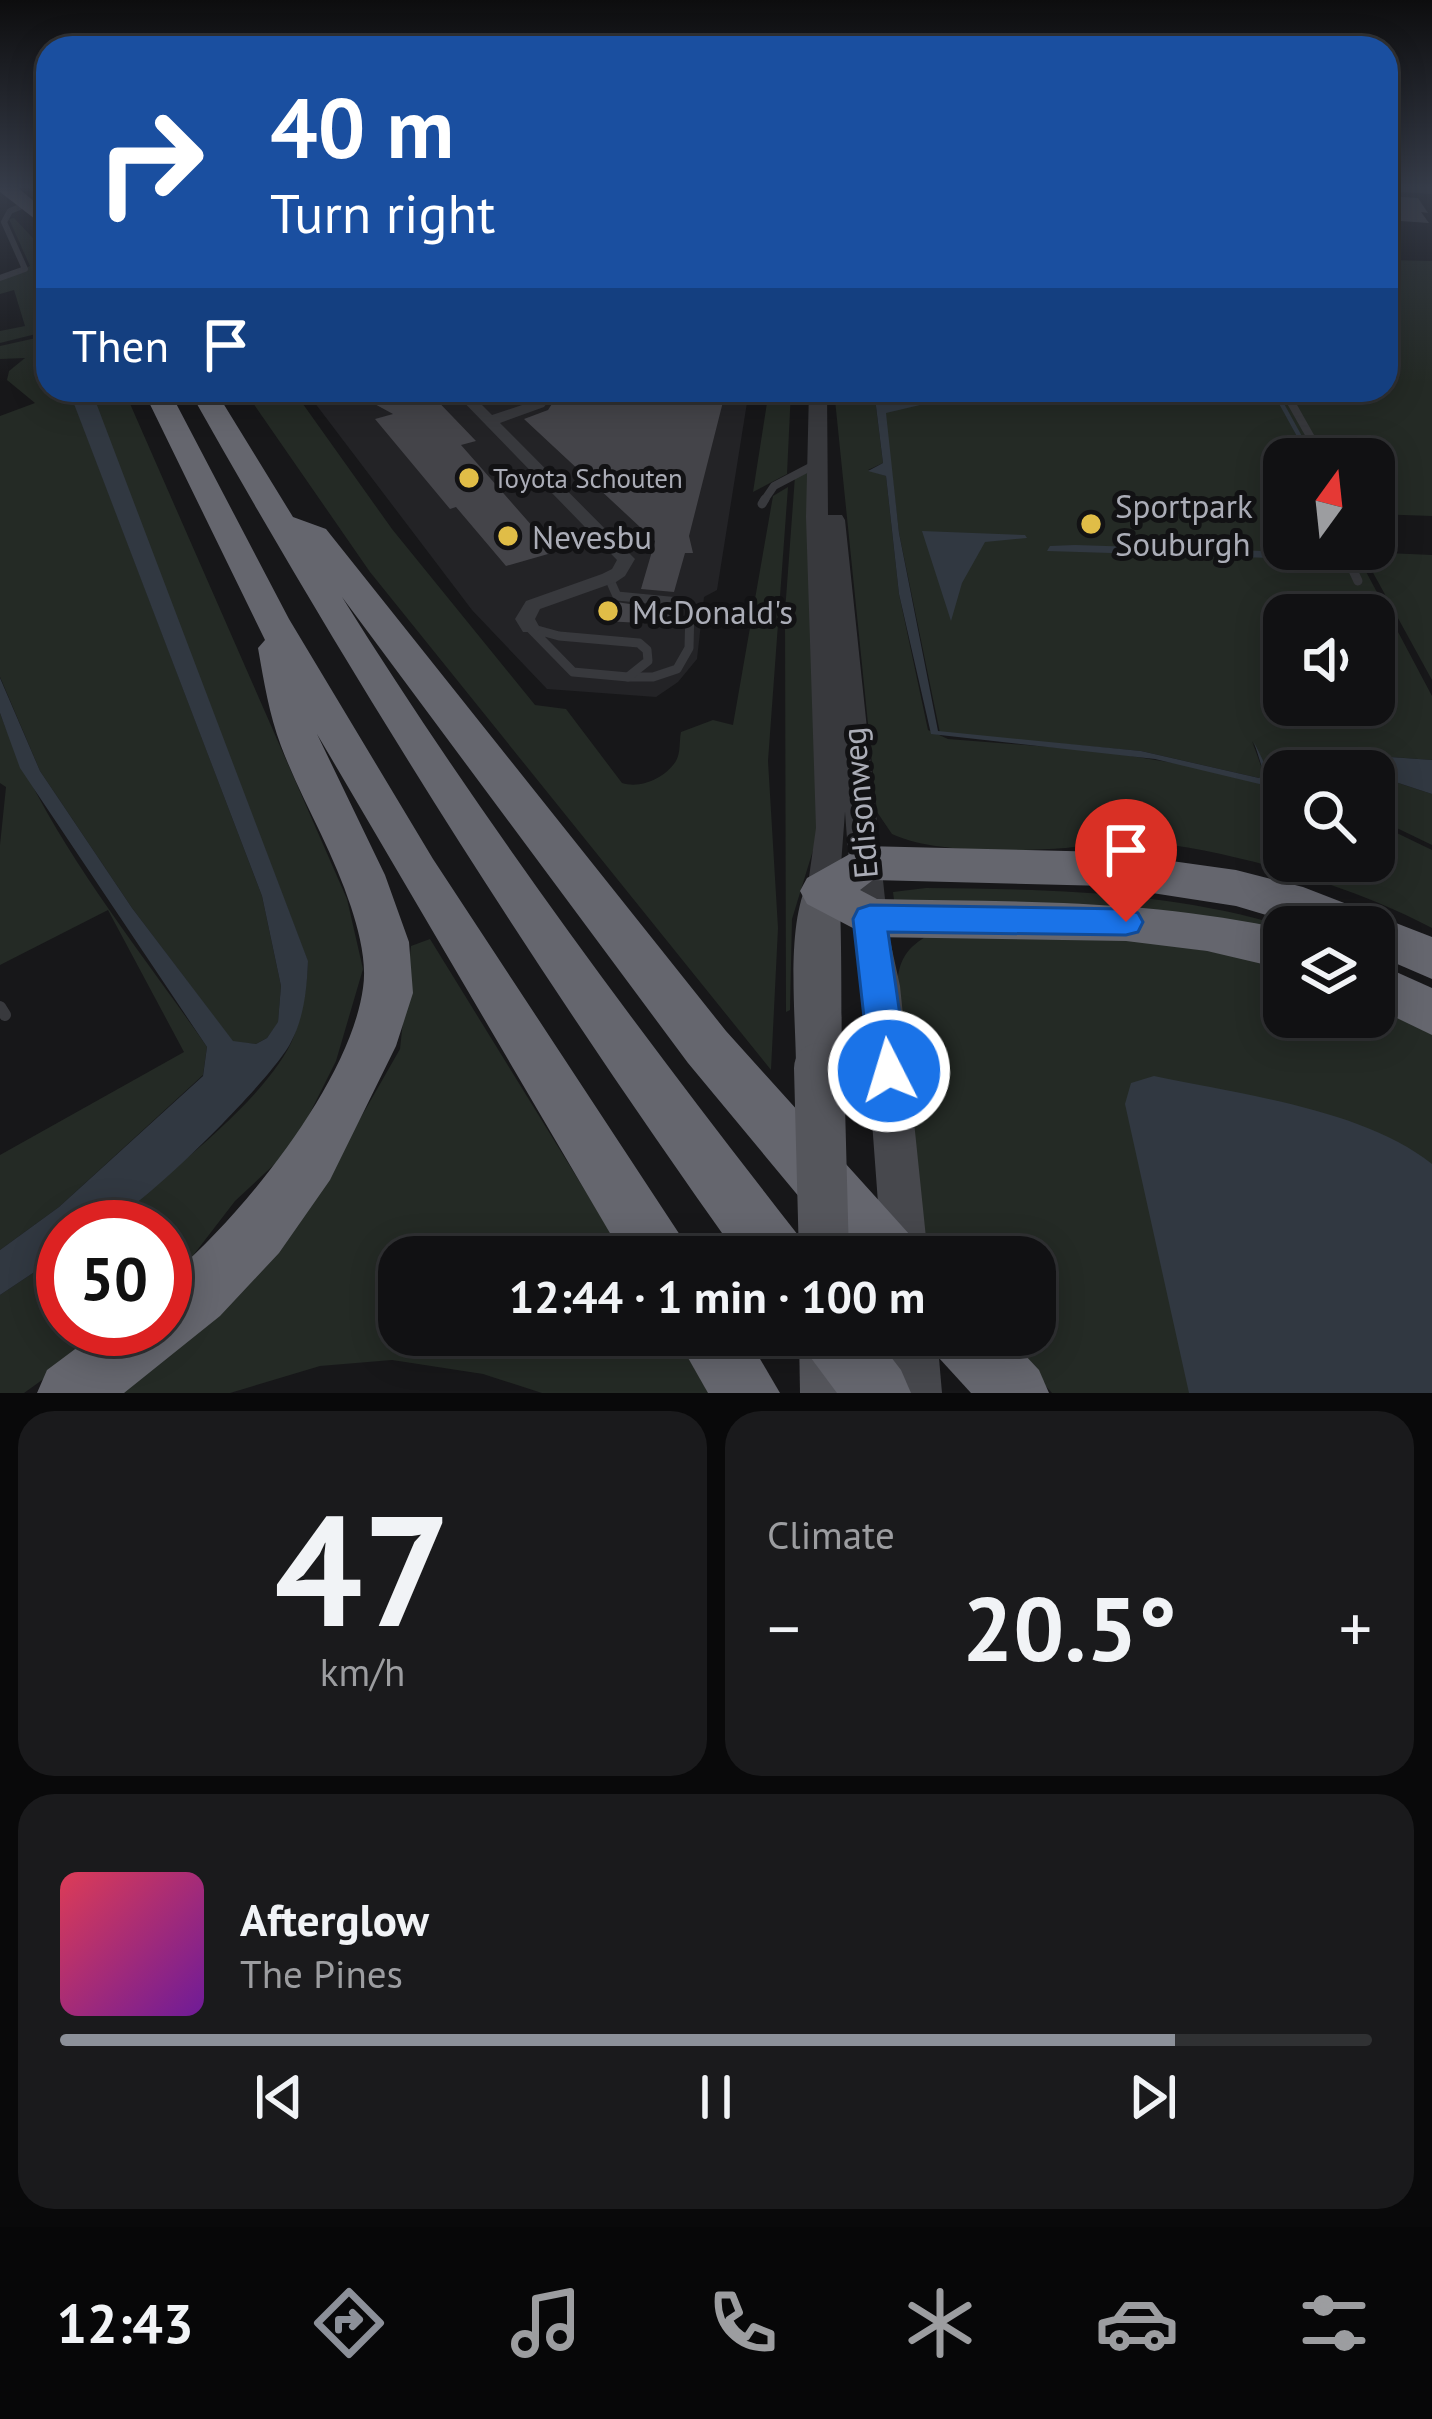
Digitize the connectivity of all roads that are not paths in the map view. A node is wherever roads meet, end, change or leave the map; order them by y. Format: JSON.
{"nodes":[{"id":1,"x":18,"y":252,"type":"edge"},
{"id":2,"x":0,"y":278,"type":"edge"},
{"id":3,"x":162,"y":402,"type":"edge"},
{"id":4,"x":209,"y":402,"type":"edge"},
{"id":5,"x":471,"y":402,"type":"edge"},
{"id":6,"x":540,"y":402,"type":"edge"},
{"id":7,"x":1291,"y":402,"type":"edge"},
{"id":8,"x":819,"y":405,"type":"edge"},
{"id":9,"x":490,"y":421,"type":"junction"},
{"id":10,"x":1311,"y":438,"type":"edge"},
{"id":11,"x":816,"y":464,"type":"junction"},
{"id":12,"x":763,"y":504,"type":"dead end"},
{"id":13,"x":271,"y":510,"type":"junction"},
{"id":14,"x":1353,"y":570,"type":"edge"},
{"id":15,"x":609,"y":578,"type":"junction"},
{"id":16,"x":1358,"y":580,"type":"dead end"},
{"id":17,"x":272,"y":619,"type":"junction"},
{"id":18,"x":530,"y":628,"type":"junction"},
{"id":19,"x":628,"y":677,"type":"junction"},
{"id":20,"x":864,"y":863,"type":"junction"},
{"id":21,"x":823,"y":891,"type":"junction"},
{"id":22,"x":1302,"y":906,"type":"edge"},
{"id":23,"x":870,"y":919,"type":"junction"},
{"id":24,"x":1395,"y":942,"type":"edge"},
{"id":25,"x":1263,"y":944,"type":"edge"},
{"id":26,"x":1432,"y":959,"type":"edge"},
{"id":27,"x":1395,"y":993,"type":"edge"},
{"id":28,"x":1432,"y":1013,"type":"edge"},
{"id":29,"x":645,"y":1236,"type":"edge"},
{"id":30,"x":761,"y":1236,"type":"edge"},
{"id":31,"x":860,"y":1236,"type":"edge"},
{"id":32,"x":867,"y":1236,"type":"edge"},
{"id":33,"x":875,"y":1236,"type":"edge"},
{"id":34,"x":192,"y":1301,"type":"edge"},
{"id":35,"x":120,"y":1356,"type":"edge"},
{"id":36,"x":721,"y":1356,"type":"edge"},
{"id":37,"x":829,"y":1356,"type":"edge"},
{"id":38,"x":847,"y":1356,"type":"edge"},
{"id":39,"x":913,"y":1356,"type":"edge"},
{"id":40,"x":956,"y":1356,"type":"edge"},
{"id":41,"x":982,"y":1356,"type":"edge"},
{"id":42,"x":70,"y":1393,"type":"edge"},
{"id":43,"x":747,"y":1393,"type":"edge"},
{"id":44,"x":828,"y":1393,"type":"edge"},
{"id":45,"x":878,"y":1393,"type":"edge"},
{"id":46,"x":916,"y":1393,"type":"edge"},
{"id":47,"x":983,"y":1393,"type":"edge"},
{"id":48,"x":1016,"y":1393,"type":"edge"}],
"edges":[{"from":1,"to":2,"type":"lane"},
{"from":3,"to":17,"type":"highway"},
{"from":4,"to":13,"type":"highway"},
{"from":5,"to":9,"type":"street"},
{"from":6,"to":9,"type":"street"},
{"from":7,"to":10,"type":"lane"},
{"from":8,"to":11,"type":"street","name":"Edisonweg"},
{"from":8,"to":20,"type":"street","name":"Edisonweg"},
{"from":9,"to":15,"type":"street"},
{"from":11,"to":12,"type":"lane"},
{"from":11,"to":21,"type":"street","name":"Edisonweg"},
{"from":13,"to":30,"type":"highway"},
{"from":13,"to":31,"type":"highway"},
{"from":14,"to":16,"type":"lane"},
{"from":15,"to":18,"type":"street"},
{"from":15,"to":19,"type":"lane"},
{"from":17,"to":29,"type":"highway"},
{"from":17,"to":34,"type":"highway"},
{"from":18,"to":19,"type":"lane"},
{"from":18,"to":19,"type":"lane"},
{"from":20,"to":21,"type":"highway"},
{"from":20,"to":22,"type":"highway"},
{"from":20,"to":23,"type":"street","name":"Edisonweg"},
{"from":21,"to":23,"type":"highway"},
{"from":21,"to":32,"type":"main road","name":"Edisonweg","bridge":true},
{"from":23,"to":25,"type":"highway"},
{"from":23,"to":33,"type":"main road","name":"Edisonweg"},
{"from":24,"to":26,"type":"highway"},
{"from":27,"to":28,"type":"highway"},
{"from":35,"to":42,"type":"highway"},
{"from":36,"to":43,"type":"highway"},
{"from":37,"to":44,"type":"main road"},
{"from":38,"to":45,"type":"highway"},
{"from":39,"to":46,"type":"main road"},
{"from":40,"to":47,"type":"highway"},
{"from":41,"to":48,"type":"highway"}]}
